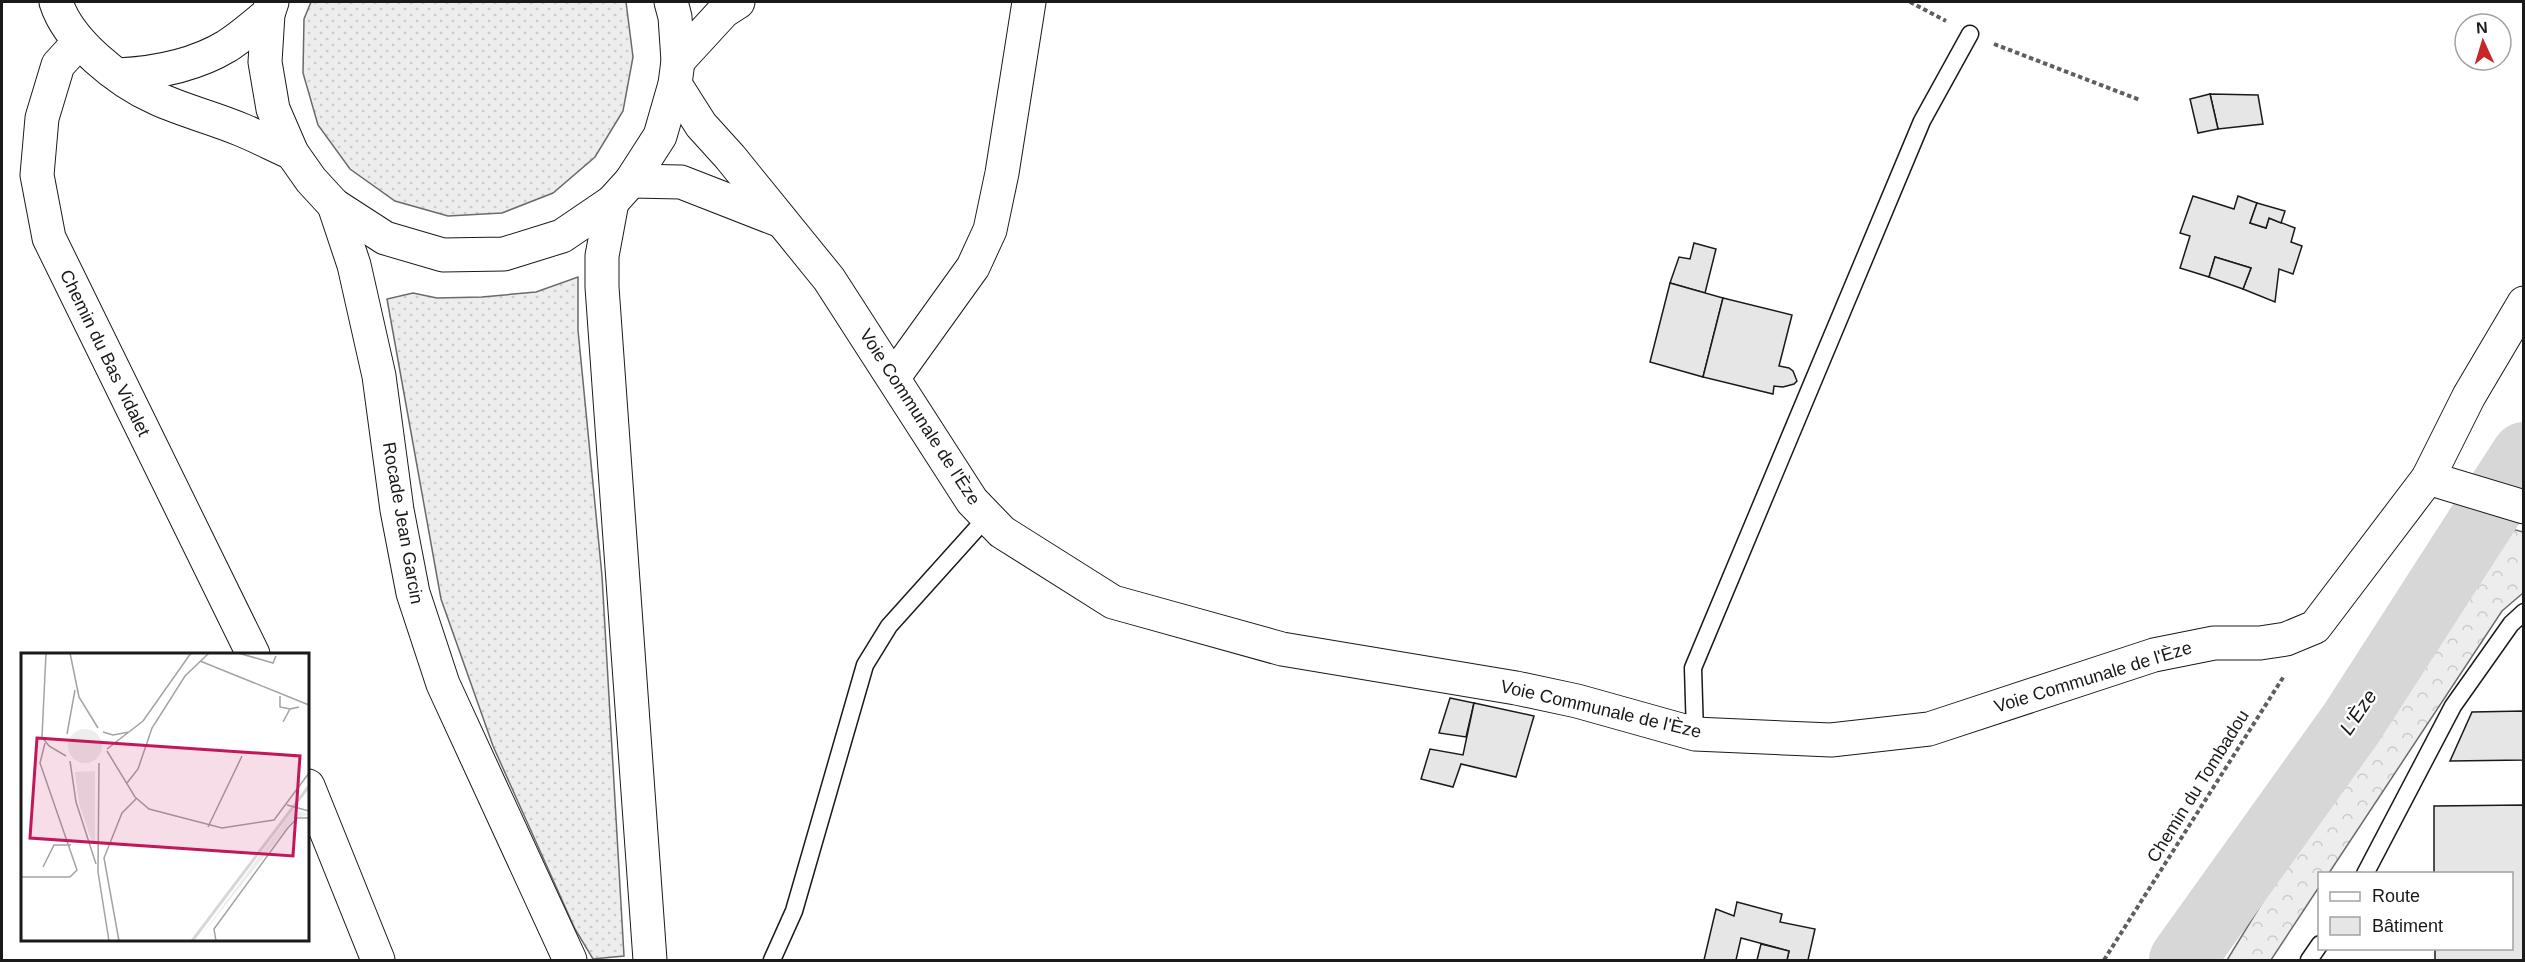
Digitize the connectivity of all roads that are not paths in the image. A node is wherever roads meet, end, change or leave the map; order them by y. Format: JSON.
{"nodes":[{"id":1,"x":56,"y":2,"type":"edge"},
{"id":2,"x":671,"y":2,"type":"edge"},
{"id":3,"x":738,"y":2,"type":"edge"},
{"id":4,"x":1029,"y":2,"type":"edge"},
{"id":5,"x":270,"y":8,"type":"edge"},
{"id":6,"x":1970,"y":34,"type":"road end"},
{"id":7,"x":79,"y":42,"type":"junction"},
{"id":8,"x":677,"y":72,"type":"junction"},
{"id":9,"x":118,"y":75,"type":"junction"},
{"id":10,"x":292,"y":153,"type":"junction"},
{"id":11,"x":621,"y":192,"type":"junction"},
{"id":12,"x":334,"y":205,"type":"junction"},
{"id":13,"x":784,"y":222,"type":"junction"},
{"id":14,"x":2523,"y":303,"type":"edge"},
{"id":15,"x":894,"y":377,"type":"junction"},
{"id":16,"x":2428,"y":478,"type":"junction"},
{"id":17,"x":2523,"y":507,"type":"edge"},
{"id":18,"x":987,"y":517,"type":"junction"},
{"id":19,"x":2523,"y":612,"type":"edge"},
{"id":20,"x":253,"y":653,"type":"edge"},
{"id":21,"x":1695,"y":734,"type":"junction"},
{"id":22,"x":309,"y":788,"type":"edge"},
{"id":23,"x":2366,"y":872,"type":"edge"},
{"id":24,"x":2318,"y":946,"type":"edge"},
{"id":25,"x":378,"y":960,"type":"edge"},
{"id":26,"x":570,"y":960,"type":"edge"},
{"id":27,"x":650,"y":960,"type":"edge"},
{"id":28,"x":772,"y":960,"type":"edge"},
{"id":29,"x":2309,"y":960,"type":"edge"}],
"edges":[{"from":1,"to":7,"type":"street"},
{"from":2,"to":8,"type":"street"},
{"from":3,"to":8,"type":"street"},
{"from":4,"to":15,"type":"street"},
{"from":5,"to":9,"type":"street"},
{"from":5,"to":10,"type":"street"},
{"from":6,"to":21,"type":"lane"},
{"from":7,"to":9,"type":"street"},
{"from":7,"to":20,"type":"street","name":"Chemin du Bas Vidalet"},
{"from":8,"to":11,"type":"street"},
{"from":8,"to":13,"type":"street","name":"Voie Communale de l'Èze"},
{"from":9,"to":10,"type":"street"},
{"from":10,"to":12,"type":"street"},
{"from":11,"to":12,"type":"street"},
{"from":11,"to":13,"type":"street"},
{"from":11,"to":27,"type":"street"},
{"from":12,"to":26,"type":"street","name":"Rocade Jean Garcin"},
{"from":13,"to":15,"type":"street","name":"Voie Communale de l'Èze"},
{"from":14,"to":16,"type":"street"},
{"from":15,"to":18,"type":"street","name":"Voie Communale de l'Èze"},
{"from":16,"to":17,"type":"street"},
{"from":16,"to":21,"type":"street","name":"Voie Communale de l'Èze"},
{"from":18,"to":21,"type":"street","name":"Voie Communale de l'Èze"},
{"from":18,"to":28,"type":"lane"},
{"from":19,"to":23,"type":"lane"},
{"from":22,"to":25,"type":"street"},
{"from":24,"to":29,"type":"lane"}]}
